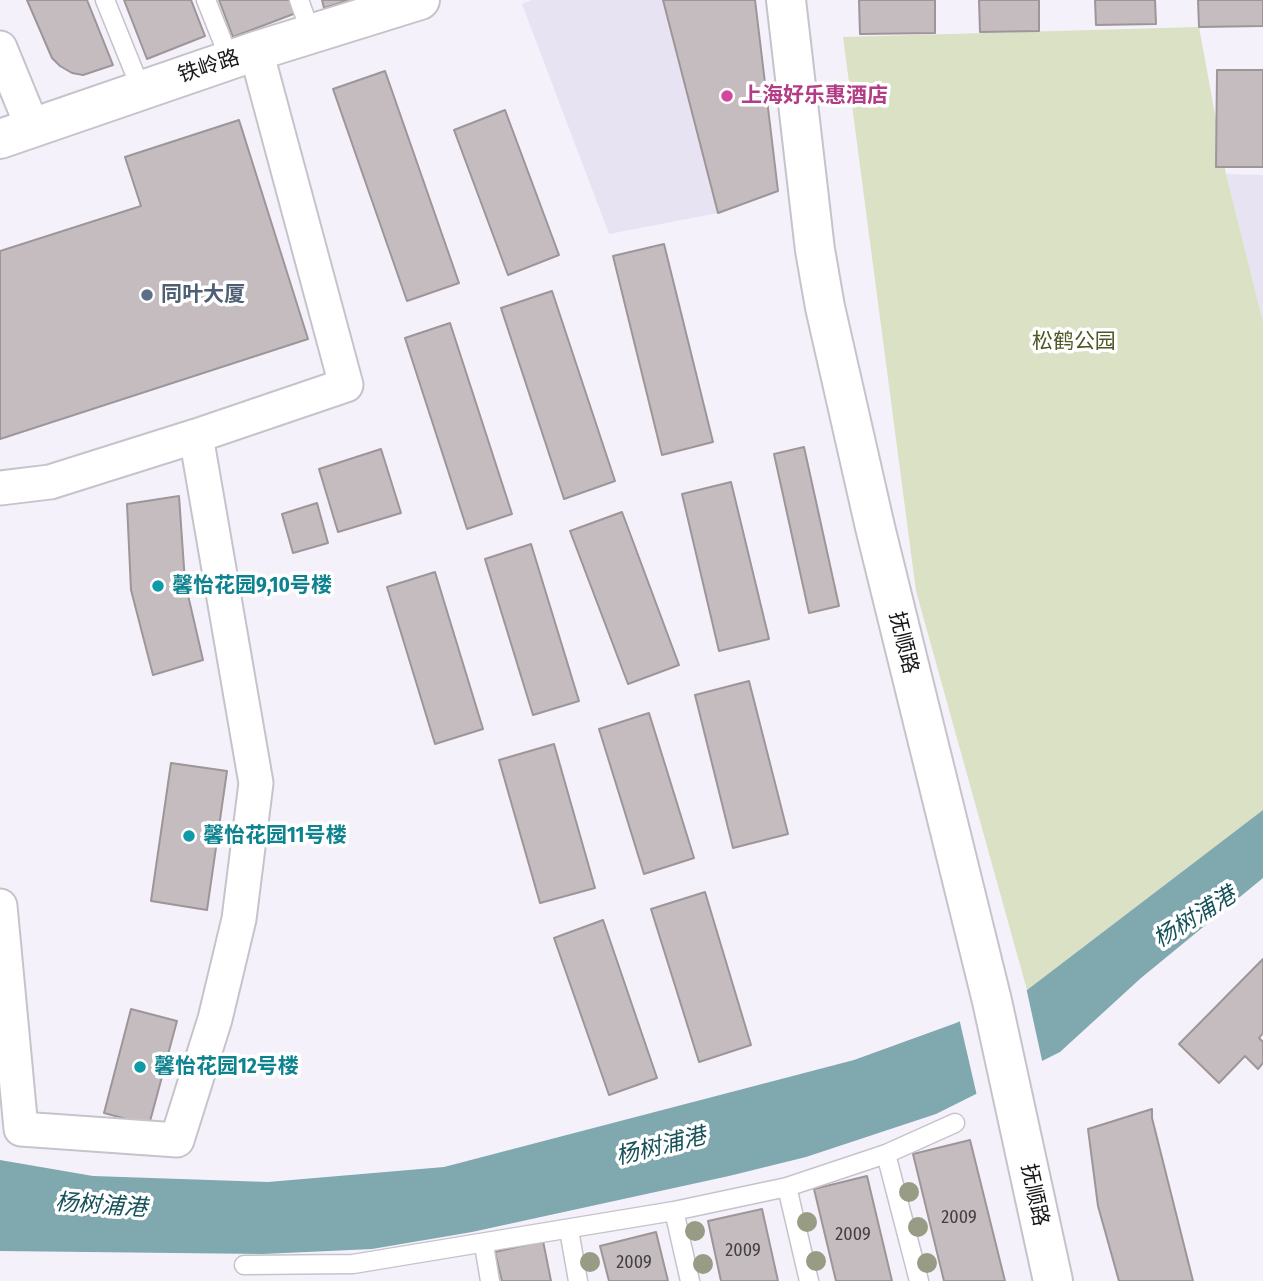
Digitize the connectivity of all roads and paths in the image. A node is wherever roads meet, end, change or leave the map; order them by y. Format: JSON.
{"nodes":[{"id":1,"x":105,"y":0,"type":"edge"},
{"id":2,"x":206,"y":0,"type":"edge"},
{"id":3,"x":420,"y":0,"type":"edge"},
{"id":4,"x":786,"y":0,"type":"edge"},
{"id":5,"x":305,"y":17,"type":"edge"},
{"id":6,"x":0,"y":48,"type":"edge"},
{"id":7,"x":243,"y":56,"type":"junction"},
{"id":8,"x":141,"y":89,"type":"junction"},
{"id":9,"x":16,"y":133,"type":"edge"},
{"id":10,"x":196,"y":436,"type":"junction"},
{"id":11,"x":0,"y":488,"type":"edge"},
{"id":12,"x":0,"y":906,"type":"edge"},
{"id":13,"x":955,"y":1123,"type":"dead end"},
{"id":14,"x":886,"y":1154,"type":"junction"},
{"id":15,"x":787,"y":1187,"type":"junction"},
{"id":16,"x":674,"y":1211,"type":"junction"},
{"id":17,"x":569,"y":1230,"type":"junction"},
{"id":18,"x":484,"y":1245,"type":"junction"},
{"id":19,"x":244,"y":1265,"type":"dead end"},
{"id":20,"x":490,"y":1281,"type":"edge"},
{"id":21,"x":578,"y":1281,"type":"edge"},
{"id":22,"x":690,"y":1281,"type":"edge"},
{"id":23,"x":809,"y":1281,"type":"edge"},
{"id":24,"x":919,"y":1281,"type":"edge"},
{"id":25,"x":1053,"y":1281,"type":"edge"}],
"edges":[{"from":1,"to":8,"type":"lane"},
{"from":2,"to":7,"type":"lane"},
{"from":3,"to":5,"type":"street","name":"铁岭路"},
{"from":4,"to":25,"type":"street","name":"抚顺路"},
{"from":5,"to":7,"type":"street","name":"铁岭路"},
{"from":6,"to":9,"type":"street"},
{"from":7,"to":8,"type":"street","name":"铁岭路"},
{"from":7,"to":10,"type":"street"},
{"from":8,"to":9,"type":"street","name":"铁岭路"},
{"from":10,"to":11,"type":"street"},
{"from":10,"to":12,"type":"street"},
{"from":13,"to":14,"type":"lane"},
{"from":14,"to":15,"type":"lane"},
{"from":14,"to":24,"type":"lane"},
{"from":15,"to":16,"type":"lane"},
{"from":15,"to":23,"type":"lane"},
{"from":16,"to":17,"type":"lane"},
{"from":16,"to":22,"type":"lane"},
{"from":17,"to":18,"type":"lane"},
{"from":17,"to":21,"type":"lane"},
{"from":18,"to":19,"type":"lane"},
{"from":18,"to":20,"type":"lane"}]}
